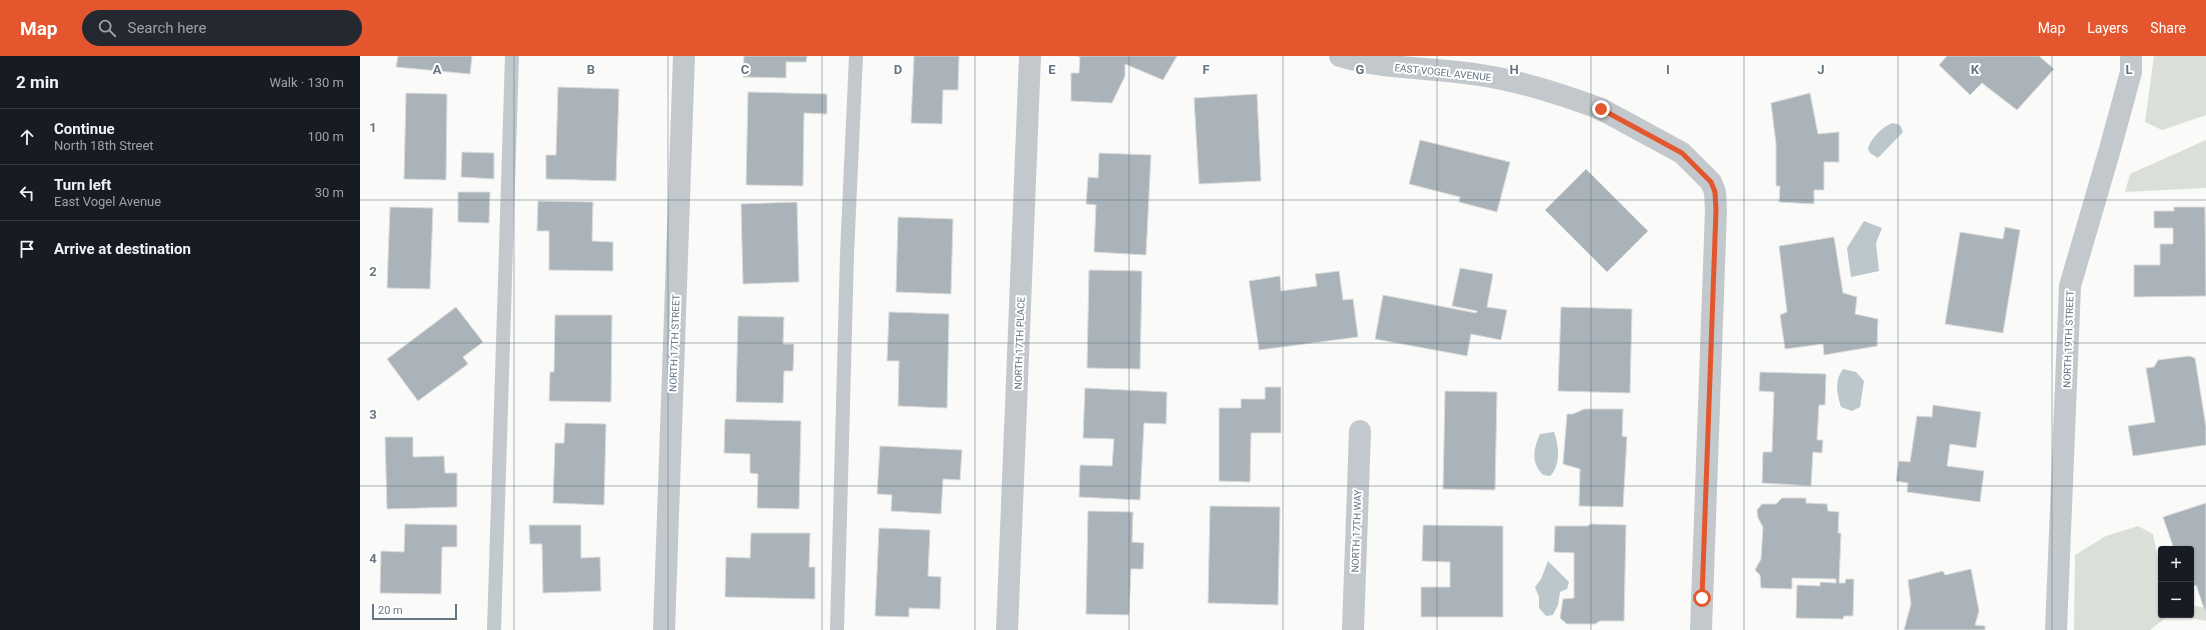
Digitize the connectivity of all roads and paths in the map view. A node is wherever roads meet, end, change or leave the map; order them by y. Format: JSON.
{"nodes":[{"id":1,"x":512,"y":56,"type":"edge"},
{"id":2,"x":684,"y":56,"type":"edge"},
{"id":3,"x":856,"y":56,"type":"edge"},
{"id":4,"x":1030,"y":56,"type":"edge"},
{"id":5,"x":1340,"y":56,"type":"edge"},
{"id":6,"x":2131,"y":56,"type":"edge"},
{"id":7,"x":1360,"y":431,"type":"dead end"},
{"id":8,"x":494,"y":630,"type":"edge"},
{"id":9,"x":664,"y":630,"type":"edge"},
{"id":10,"x":837,"y":630,"type":"edge"},
{"id":11,"x":1008,"y":630,"type":"edge"},
{"id":12,"x":1353,"y":630,"type":"edge"},
{"id":13,"x":1701,"y":630,"type":"edge"},
{"id":14,"x":2056,"y":630,"type":"edge"}],
"edges":[{"from":1,"to":8,"type":"lane"},
{"from":2,"to":9,"type":"street","name":"NORTH 17TH STREET"},
{"from":3,"to":10,"type":"lane"},
{"from":4,"to":11,"type":"street","name":"NORTH 17TH PLACE"},
{"from":5,"to":13,"type":"street","name":"EAST VOGEL AVENUE"},
{"from":6,"to":14,"type":"street","name":"NORTH 19TH STREET"},
{"from":7,"to":12,"type":"street","name":"NORTH 17TH WAY"}]}
